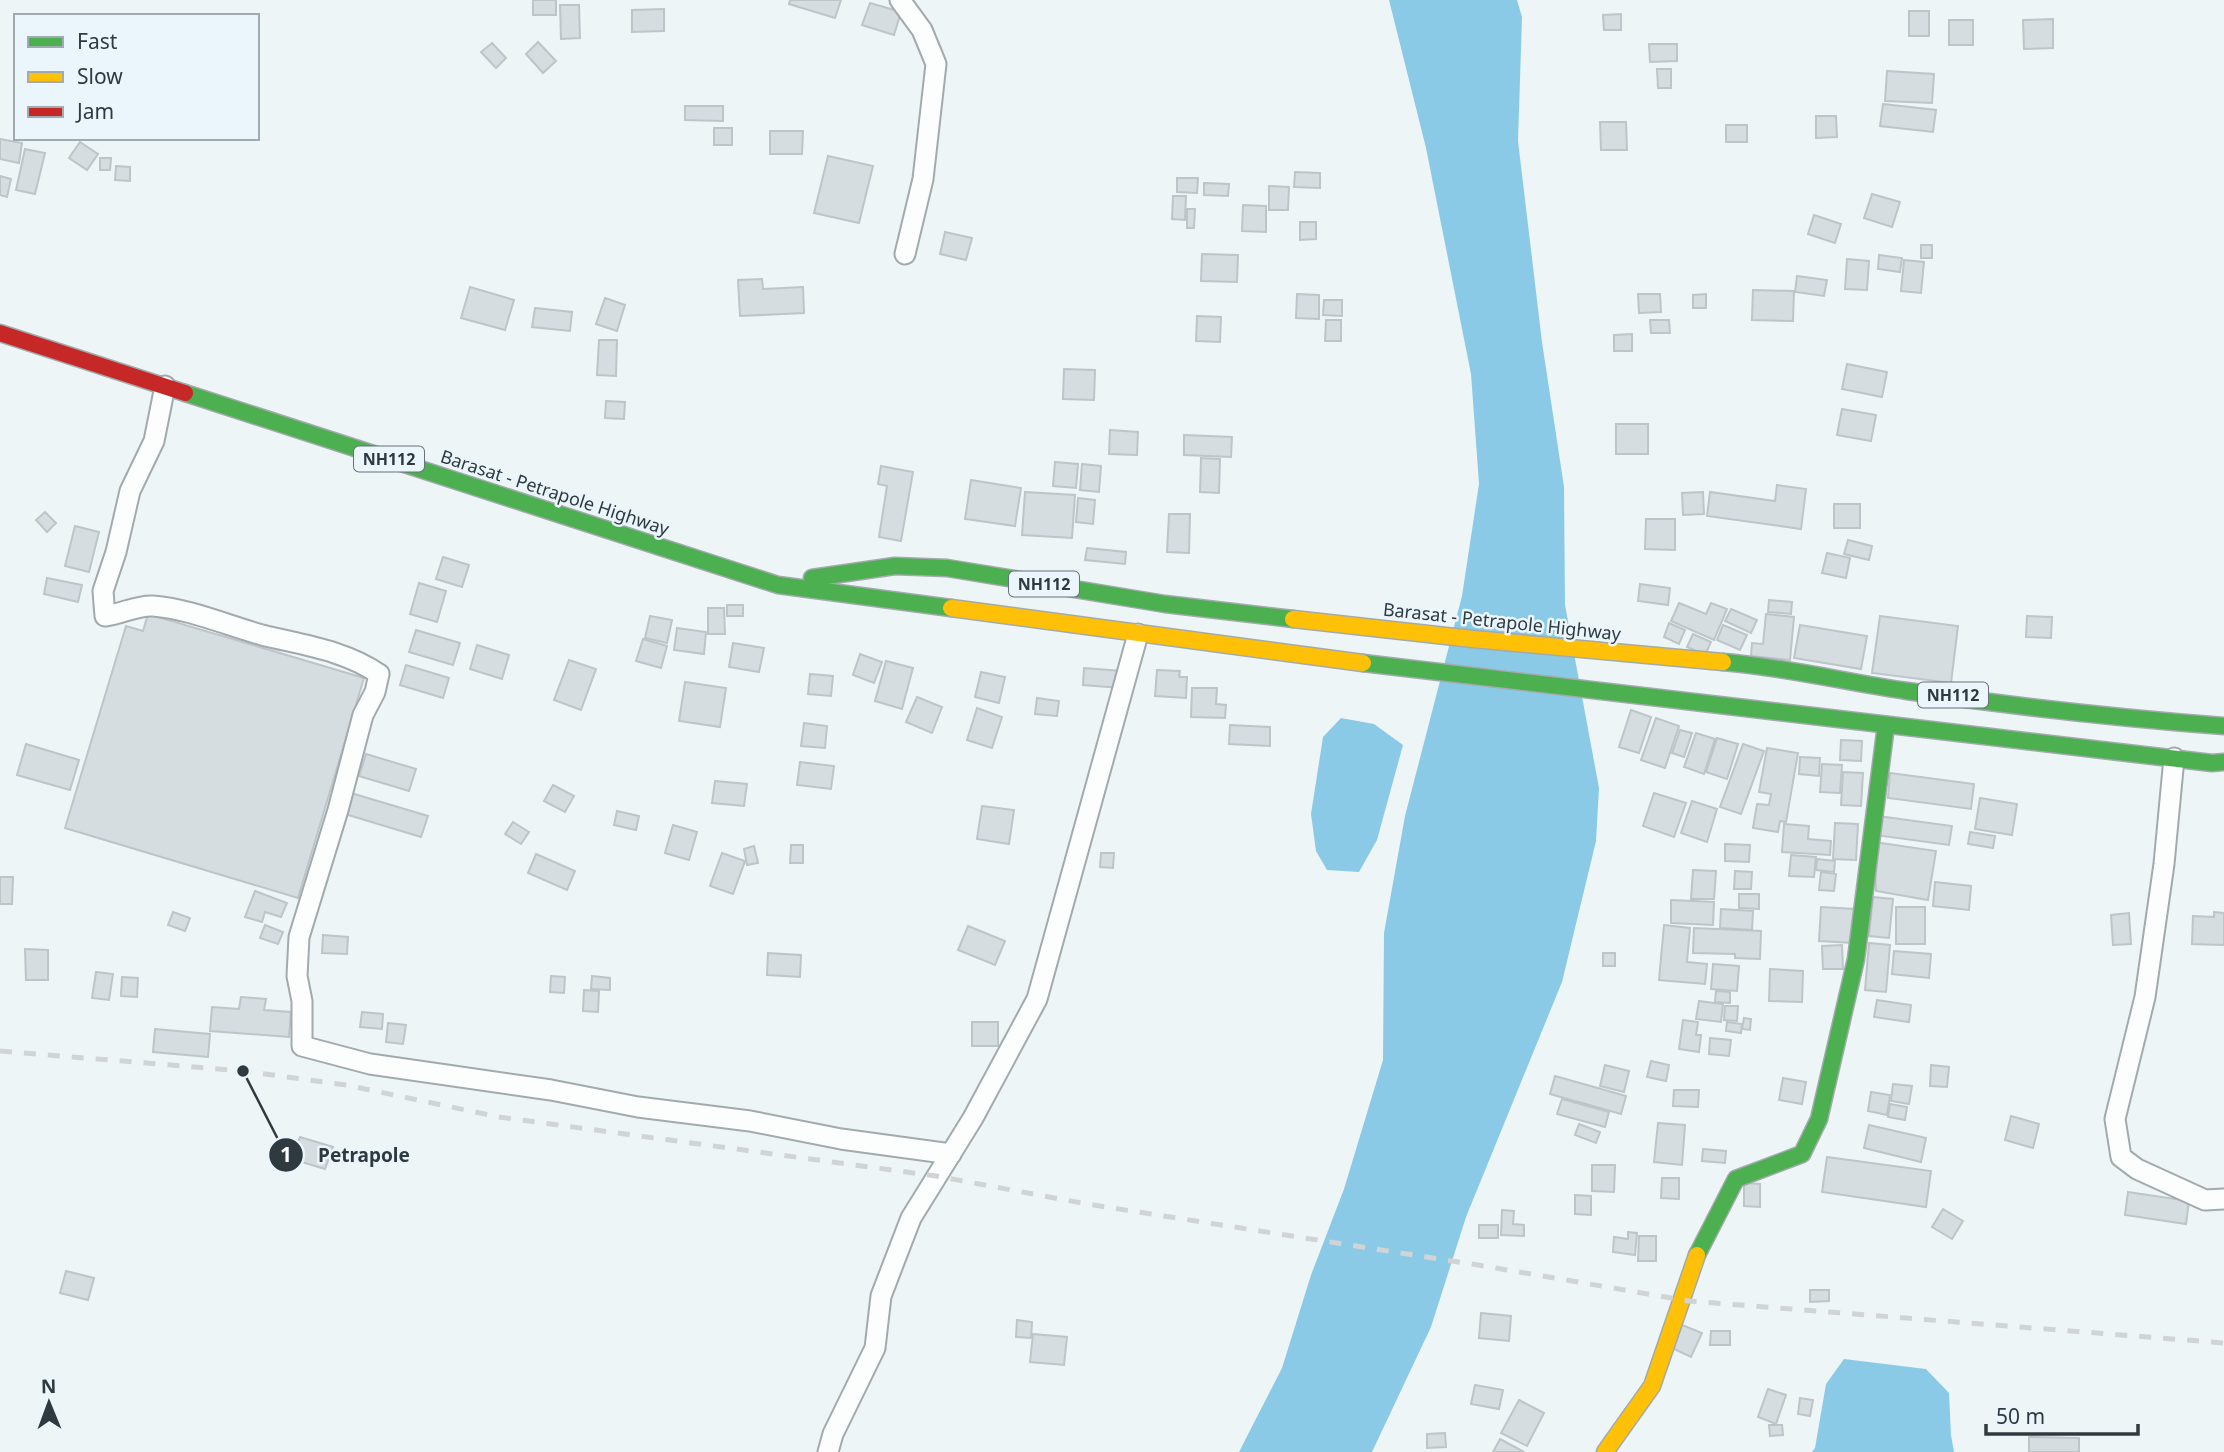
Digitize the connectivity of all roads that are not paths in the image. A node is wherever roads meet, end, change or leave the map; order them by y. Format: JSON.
{"nodes":[{"id":1,"x":900,"y":0,"type":"edge"},
{"id":2,"x":905,"y":254,"type":"dead end"},
{"id":3,"x":0,"y":333,"type":"edge"},
{"id":4,"x":164,"y":386,"type":"junction"},
{"id":5,"x":778,"y":585,"type":"junction"},
{"id":6,"x":1138,"y":634,"type":"junction"},
{"id":7,"x":1886,"y":725,"type":"junction"},
{"id":8,"x":2224,"y":726,"type":"edge"},
{"id":9,"x":2174,"y":758,"type":"junction"},
{"id":10,"x":2224,"y":762,"type":"edge"},
{"id":11,"x":951,"y":1154,"type":"junction"},
{"id":12,"x":2224,"y":1199,"type":"edge"},
{"id":13,"x":828,"y":1452,"type":"edge"},
{"id":14,"x":1605,"y":1452,"type":"edge"}],
"edges":[{"from":1,"to":2,"type":"street"},
{"from":3,"to":4,"type":"main road","name":"Barasat - Petrapole Highway","number":"NH112"},
{"from":4,"to":5,"type":"main road","name":"Barasat - Petrapole Highway","number":"NH112"},
{"from":4,"to":11,"type":"street"},
{"from":5,"to":6,"type":"main road","name":"Barasat - Petrapole Highway","number":"NH112"},
{"from":5,"to":8,"type":"main road","name":"Barasat - Petrapole Highway","number":"NH112"},
{"from":6,"to":7,"type":"main road","name":"Barasat - Petrapole Highway","number":"NH112"},
{"from":6,"to":11,"type":"street"},
{"from":7,"to":9,"type":"main road","name":"Barasat - Petrapole Highway","number":"NH112"},
{"from":7,"to":14,"type":"main road"},
{"from":9,"to":10,"type":"main road","name":"Barasat - Petrapole Highway","number":"NH112"},
{"from":9,"to":12,"type":"street"},
{"from":11,"to":13,"type":"street"}]}
